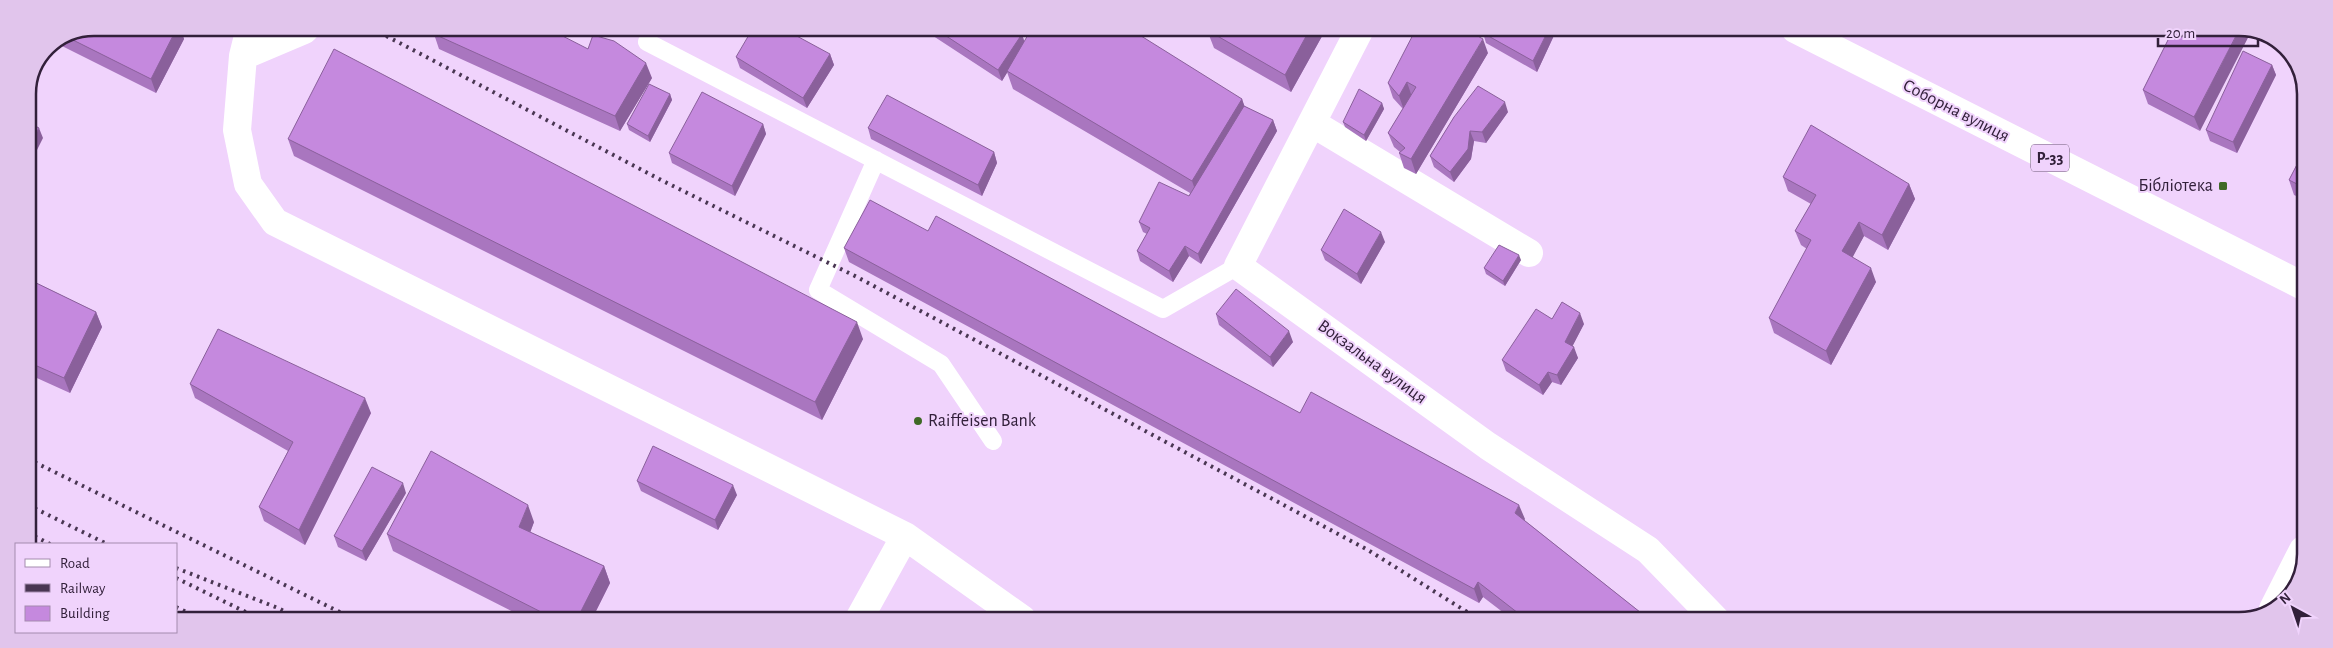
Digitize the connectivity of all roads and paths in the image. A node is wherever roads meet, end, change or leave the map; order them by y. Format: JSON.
{"nodes":[{"id":1,"x":248,"y":36,"type":"edge"},
{"id":2,"x":290,"y":36,"type":"edge"},
{"id":3,"x":1356,"y":36,"type":"edge"},
{"id":4,"x":1809,"y":36,"type":"edge"},
{"id":5,"x":647,"y":42,"type":"dead end"},
{"id":6,"x":243,"y":56,"type":"junction"},
{"id":7,"x":1312,"y":123,"type":"junction"},
{"id":8,"x":876,"y":160,"type":"junction"},
{"id":9,"x":1530,"y":253,"type":"dead end"},
{"id":10,"x":1238,"y":266,"type":"junction"},
{"id":11,"x":2297,"y":283,"type":"edge"},
{"id":12,"x":993,"y":441,"type":"dead end"},
{"id":13,"x":905,"y":536,"type":"junction"},
{"id":14,"x":2296,"y":564,"type":"edge"},
{"id":15,"x":2286,"y":583,"type":"edge"},
{"id":16,"x":863,"y":612,"type":"edge"},
{"id":17,"x":1012,"y":612,"type":"edge"},
{"id":18,"x":1708,"y":612,"type":"edge"}],
"edges":[{"from":1,"to":6,"type":"street"},
{"from":2,"to":6,"type":"street"},
{"from":3,"to":7,"type":"street"},
{"from":4,"to":11,"type":"street","name":"Соборна вулиця","number":"Р-33"},
{"from":5,"to":8,"type":"lane"},
{"from":6,"to":13,"type":"street"},
{"from":7,"to":9,"type":"street"},
{"from":7,"to":10,"type":"street"},
{"from":8,"to":10,"type":"lane"},
{"from":8,"to":12,"type":"lane"},
{"from":10,"to":18,"type":"street","name":"Вокзальна вулиця"},
{"from":13,"to":16,"type":"street"},
{"from":13,"to":17,"type":"street"},
{"from":14,"to":15,"type":"street"}]}
